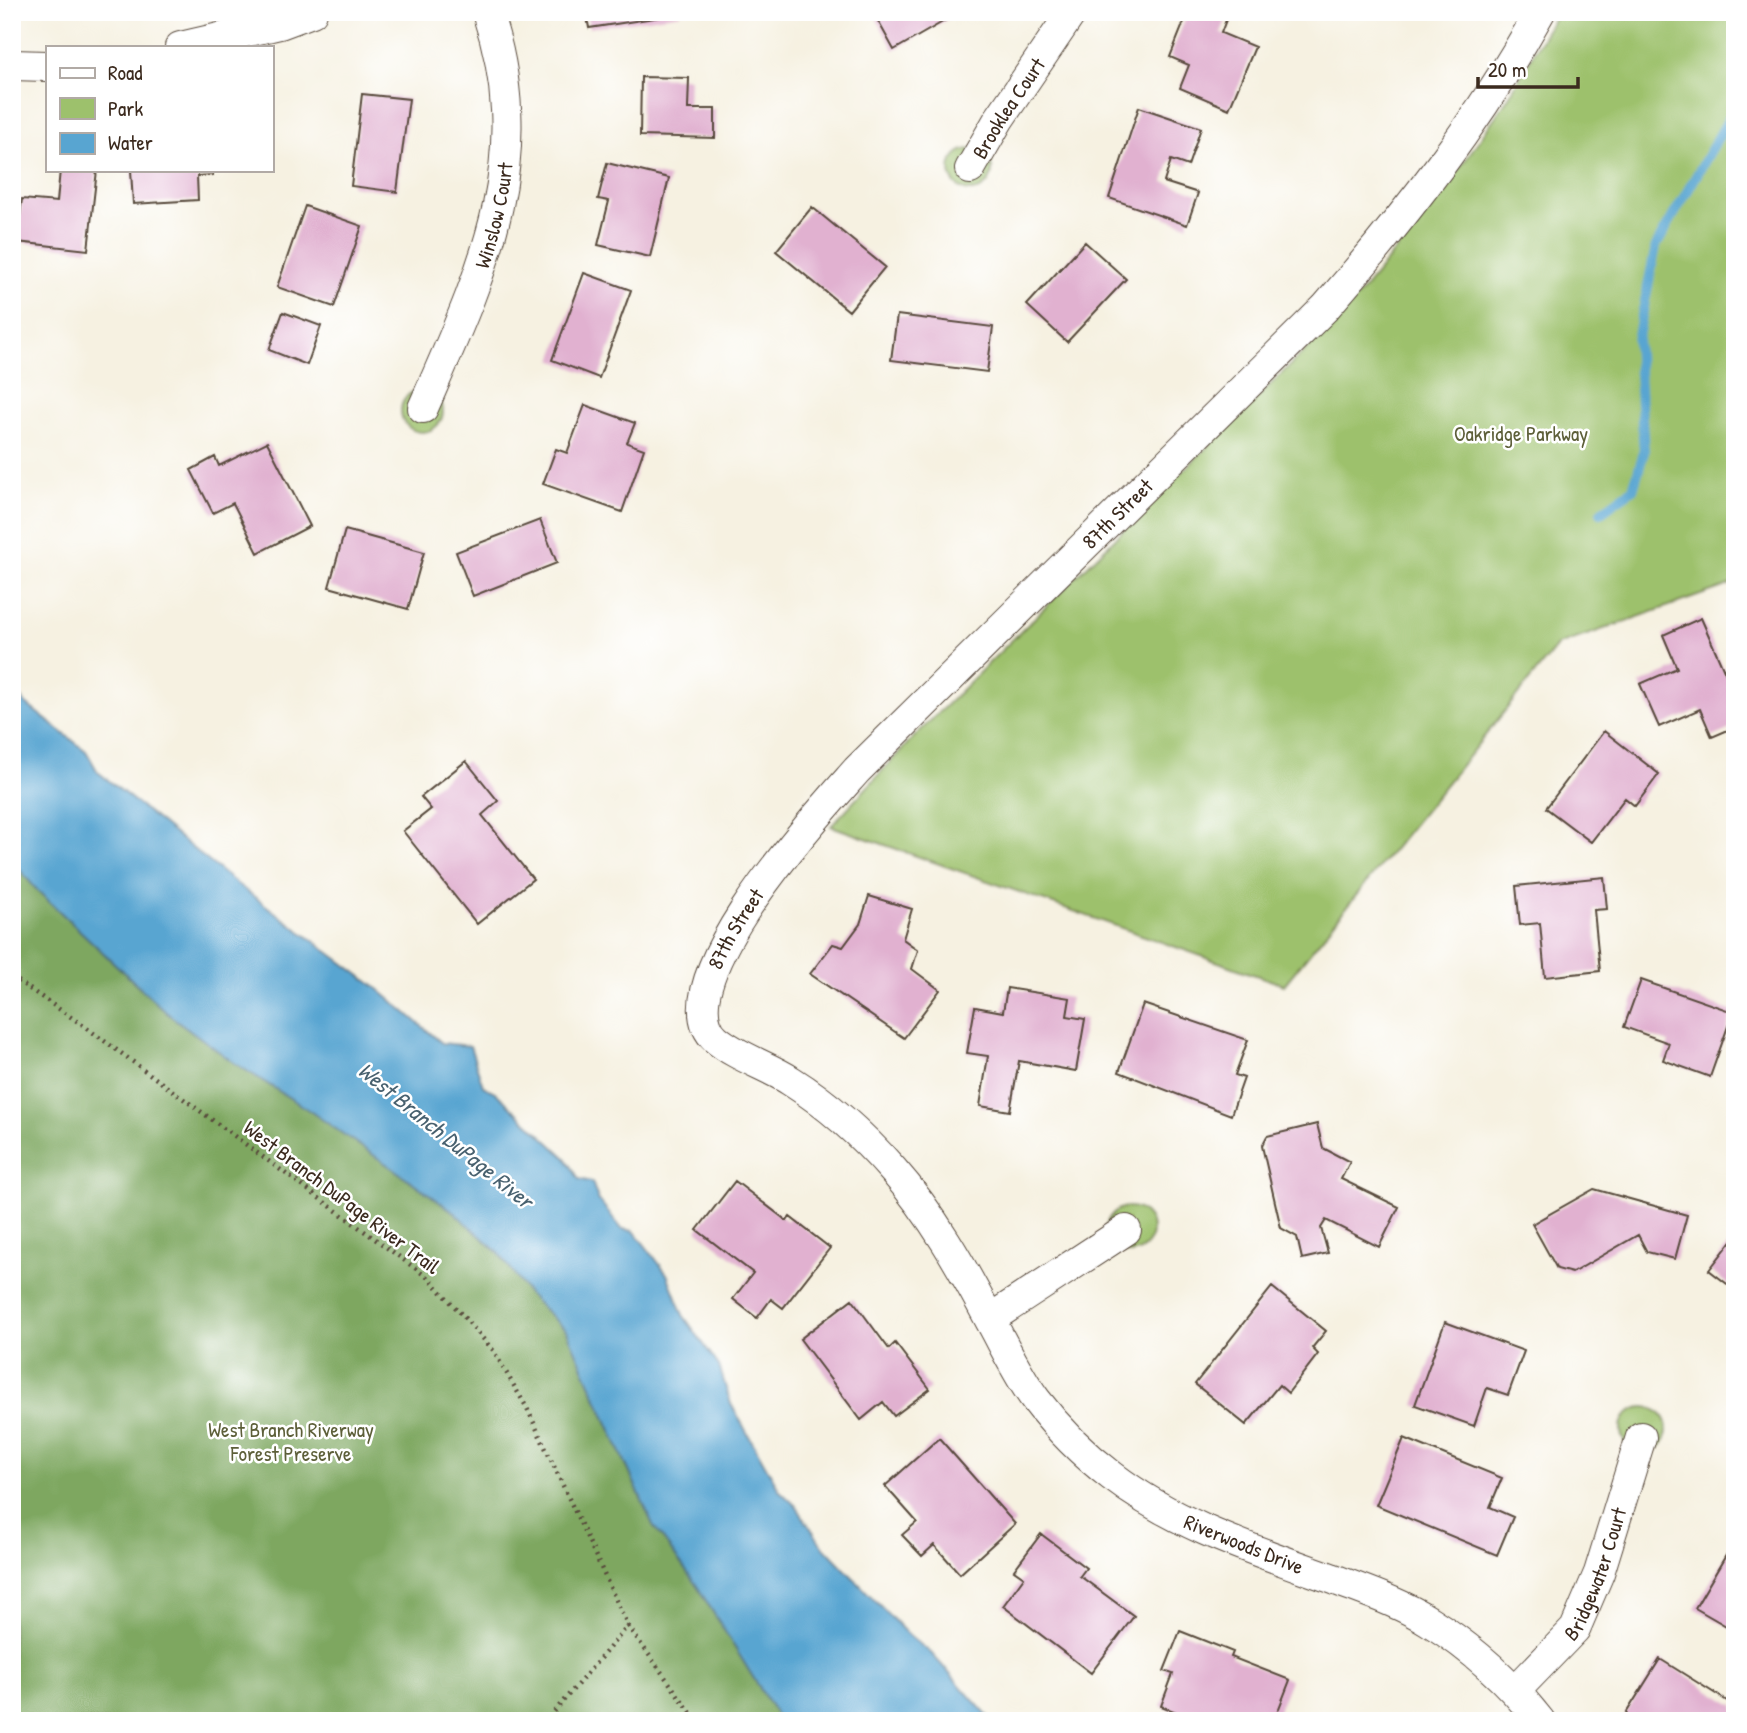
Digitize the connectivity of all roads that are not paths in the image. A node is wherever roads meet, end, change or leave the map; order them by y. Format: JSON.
{"nodes":[{"id":1,"x":312,"y":12,"type":"edge"},
{"id":2,"x":487,"y":12,"type":"edge"},
{"id":3,"x":1072,"y":12,"type":"edge"},
{"id":4,"x":1540,"y":12,"type":"edge"},
{"id":5,"x":184,"y":46,"type":"edge"},
{"id":6,"x":12,"y":65,"type":"edge"},
{"id":7,"x":46,"y":66,"type":"edge"},
{"id":8,"x":970,"y":169,"type":"dead end"},
{"id":9,"x":423,"y":408,"type":"dead end"},
{"id":10,"x":704,"y":1012,"type":"joint"},
{"id":11,"x":1126,"y":1230,"type":"dead end"},
{"id":12,"x":990,"y":1319,"type":"junction"},
{"id":13,"x":1642,"y":1437,"type":"dead end"},
{"id":14,"x":1516,"y":1690,"type":"junction"},
{"id":15,"x":1540,"y":1721,"type":"edge"}],
"edges":[{"from":1,"to":5,"type":"street"},
{"from":2,"to":9,"type":"street","name":"Winslow Court"},
{"from":3,"to":8,"type":"street","name":"Brooklea Court"},
{"from":4,"to":10,"type":"street","name":"87th Street"},
{"from":6,"to":7,"type":"street"},
{"from":10,"to":12,"type":"street","name":"Riverwoods Drive"},
{"from":11,"to":12,"type":"street"},
{"from":12,"to":14,"type":"street","name":"Riverwoods Drive"},
{"from":13,"to":14,"type":"street","name":"Bridgewater Court"},
{"from":14,"to":15,"type":"street","name":"Riverwoods Drive"}]}
